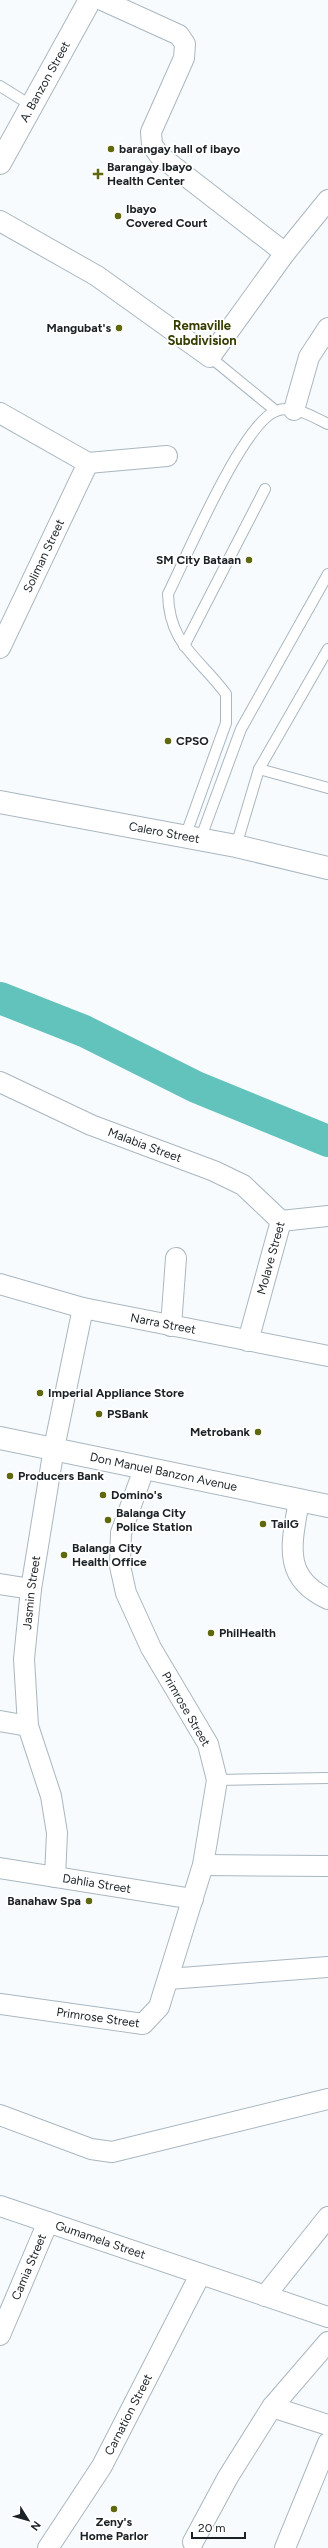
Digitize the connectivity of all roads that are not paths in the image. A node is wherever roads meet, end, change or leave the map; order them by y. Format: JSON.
{"nodes":[{"id":1,"x":89,"y":2,"type":"edge"},
{"id":2,"x":0,"y":86,"type":"edge"},
{"id":3,"x":32,"y":106,"type":"junction"},
{"id":4,"x":0,"y":163,"type":"edge"},
{"id":5,"x":328,"y":200,"type":"edge"},
{"id":6,"x":0,"y":221,"type":"edge"},
{"id":7,"x":285,"y":253,"type":"junction"},
{"id":8,"x":328,"y":328,"type":"edge"},
{"id":9,"x":210,"y":357,"type":"junction"},
{"id":10,"x":285,"y":410,"type":"junction"},
{"id":11,"x":0,"y":413,"type":"edge"},
{"id":12,"x":328,"y":424,"type":"edge"},
{"id":13,"x":168,"y":456,"type":"dead end"},
{"id":14,"x":88,"y":463,"type":"junction"},
{"id":15,"x":265,"y":489,"type":"dead end"},
{"id":16,"x":328,"y":574,"type":"edge"},
{"id":17,"x":184,"y":646,"type":"junction"},
{"id":18,"x":0,"y":648,"type":"edge"},
{"id":19,"x":328,"y":650,"type":"edge"},
{"id":20,"x":259,"y":768,"type":"junction"},
{"id":21,"x":328,"y":788,"type":"edge"},
{"id":22,"x":0,"y":802,"type":"edge"},
{"id":23,"x":193,"y":838,"type":"junction"},
{"id":24,"x":236,"y":846,"type":"junction"},
{"id":25,"x":328,"y":868,"type":"edge"},
{"id":26,"x":0,"y":1082,"type":"edge"},
{"id":27,"x":328,"y":1216,"type":"edge"},
{"id":28,"x":281,"y":1221,"type":"junction"},
{"id":29,"x":176,"y":1258,"type":"dead end"},
{"id":30,"x":0,"y":1284,"type":"edge"},
{"id":31,"x":82,"y":1308,"type":"junction"},
{"id":32,"x":171,"y":1326,"type":"junction"},
{"id":33,"x":248,"y":1341,"type":"junction"},
{"id":34,"x":328,"y":1356,"type":"edge"},
{"id":35,"x":0,"y":1438,"type":"edge"},
{"id":36,"x":54,"y":1448,"type":"junction"},
{"id":37,"x":144,"y":1469,"type":"junction"},
{"id":38,"x":299,"y":1500,"type":"junction"},
{"id":39,"x":328,"y":1506,"type":"edge"},
{"id":40,"x":0,"y":1584,"type":"edge"},
{"id":41,"x":31,"y":1590,"type":"junction"},
{"id":42,"x":328,"y":1599,"type":"edge"},
{"id":43,"x":0,"y":1721,"type":"edge"},
{"id":44,"x":28,"y":1726,"type":"junction"},
{"id":45,"x":328,"y":1778,"type":"edge"},
{"id":46,"x":217,"y":1780,"type":"junction"},
{"id":47,"x":203,"y":1865,"type":"junction"},
{"id":48,"x":328,"y":1866,"type":"edge"},
{"id":49,"x":0,"y":1868,"type":"edge"},
{"id":50,"x":55,"y":1877,"type":"junction"},
{"id":51,"x":193,"y":1899,"type":"junction"},
{"id":52,"x":328,"y":1967,"type":"edge"},
{"id":53,"x":168,"y":1979,"type":"junction"},
{"id":54,"x":0,"y":2004,"type":"edge"},
{"id":55,"x":328,"y":2099,"type":"edge"},
{"id":56,"x":0,"y":2115,"type":"edge"},
{"id":57,"x":0,"y":2206,"type":"edge"},
{"id":58,"x":328,"y":2217,"type":"edge"},
{"id":59,"x":48,"y":2222,"type":"junction"},
{"id":60,"x":200,"y":2275,"type":"junction"},
{"id":61,"x":265,"y":2296,"type":"junction"},
{"id":62,"x":328,"y":2317,"type":"edge"},
{"id":63,"x":0,"y":2335,"type":"edge"},
{"id":64,"x":328,"y":2342,"type":"edge"},
{"id":65,"x":272,"y":2407,"type":"junction"},
{"id":66,"x":328,"y":2425,"type":"edge"},
{"id":67,"x":328,"y":2444,"type":"edge"},
{"id":68,"x":193,"y":2542,"type":"dead end"},
{"id":69,"x":48,"y":2548,"type":"edge"},
{"id":70,"x":285,"y":2548,"type":"edge"}],
"edges":[{"from":1,"to":3,"type":"main road","name":"A. Banzon Street"},
{"from":1,"to":7,"type":"street"},
{"from":2,"to":3,"type":"lane"},
{"from":3,"to":4,"type":"main road","name":"A. Banzon Street"},
{"from":5,"to":7,"type":"street"},
{"from":6,"to":9,"type":"street"},
{"from":7,"to":9,"type":"street"},
{"from":8,"to":10,"type":"street"},
{"from":9,"to":10,"type":"lane"},
{"from":10,"to":12,"type":"lane"},
{"from":10,"to":17,"type":"lane"},
{"from":11,"to":14,"type":"street"},
{"from":13,"to":14,"type":"street"},
{"from":14,"to":18,"type":"street","name":"Soliman Street"},
{"from":15,"to":17,"type":"lane"},
{"from":16,"to":23,"type":"lane"},
{"from":17,"to":23,"type":"lane"},
{"from":19,"to":20,"type":"lane"},
{"from":20,"to":21,"type":"lane"},
{"from":20,"to":24,"type":"lane"},
{"from":22,"to":23,"type":"main road","name":"Calero Street"},
{"from":23,"to":24,"type":"main road","name":"Calero Street"},
{"from":24,"to":25,"type":"main road","name":"Calero Street"},
{"from":26,"to":28,"type":"street","name":"Malabia Street"},
{"from":27,"to":28,"type":"street","name":"Molave Street"},
{"from":28,"to":33,"type":"street","name":"Molave Street"},
{"from":29,"to":32,"type":"street"},
{"from":30,"to":31,"type":"street","name":"Narra Street"},
{"from":31,"to":32,"type":"street","name":"Narra Street"},
{"from":31,"to":36,"type":"street","name":"Jasmin Street"},
{"from":32,"to":33,"type":"street","name":"Narra Street"},
{"from":33,"to":34,"type":"street","name":"Narra Street"},
{"from":35,"to":36,"type":"main road","name":"Don Manuel Banzon Avenue"},
{"from":36,"to":37,"type":"main road","name":"Don Manuel Banzon Avenue"},
{"from":36,"to":41,"type":"street","name":"Jasmin Street"},
{"from":37,"to":38,"type":"main road","name":"Don Manuel Banzon Avenue"},
{"from":37,"to":46,"type":"street","name":"Primrose Street"},
{"from":38,"to":39,"type":"main road","name":"Don Manuel Banzon Avenue"},
{"from":38,"to":42,"type":"street"},
{"from":40,"to":41,"type":"street"},
{"from":41,"to":44,"type":"street","name":"Jasmin Street"},
{"from":43,"to":44,"type":"street"},
{"from":44,"to":50,"type":"street","name":"Jasmin Street"},
{"from":45,"to":46,"type":"lane"},
{"from":46,"to":47,"type":"street","name":"Primrose Street"},
{"from":47,"to":48,"type":"street"},
{"from":47,"to":51,"type":"street","name":"Primrose Street"},
{"from":49,"to":50,"type":"street","name":"Dahlia Street"},
{"from":50,"to":51,"type":"street","name":"Dahlia Street"},
{"from":51,"to":53,"type":"street","name":"Primrose Street"},
{"from":52,"to":53,"type":"street"},
{"from":53,"to":54,"type":"street","name":"Primrose Street"},
{"from":55,"to":56,"type":"street"},
{"from":57,"to":59,"type":"street","name":"Gumamela Street"},
{"from":58,"to":61,"type":"street"},
{"from":59,"to":60,"type":"street","name":"Gumamela Street"},
{"from":59,"to":63,"type":"street","name":"Camia Street"},
{"from":60,"to":61,"type":"street","name":"Gumamela Street"},
{"from":60,"to":69,"type":"street","name":"Carnation Street"},
{"from":61,"to":62,"type":"street","name":"Gumamela Street"},
{"from":64,"to":65,"type":"street"},
{"from":65,"to":66,"type":"street"},
{"from":65,"to":68,"type":"street"},
{"from":67,"to":70,"type":"street"}]}
